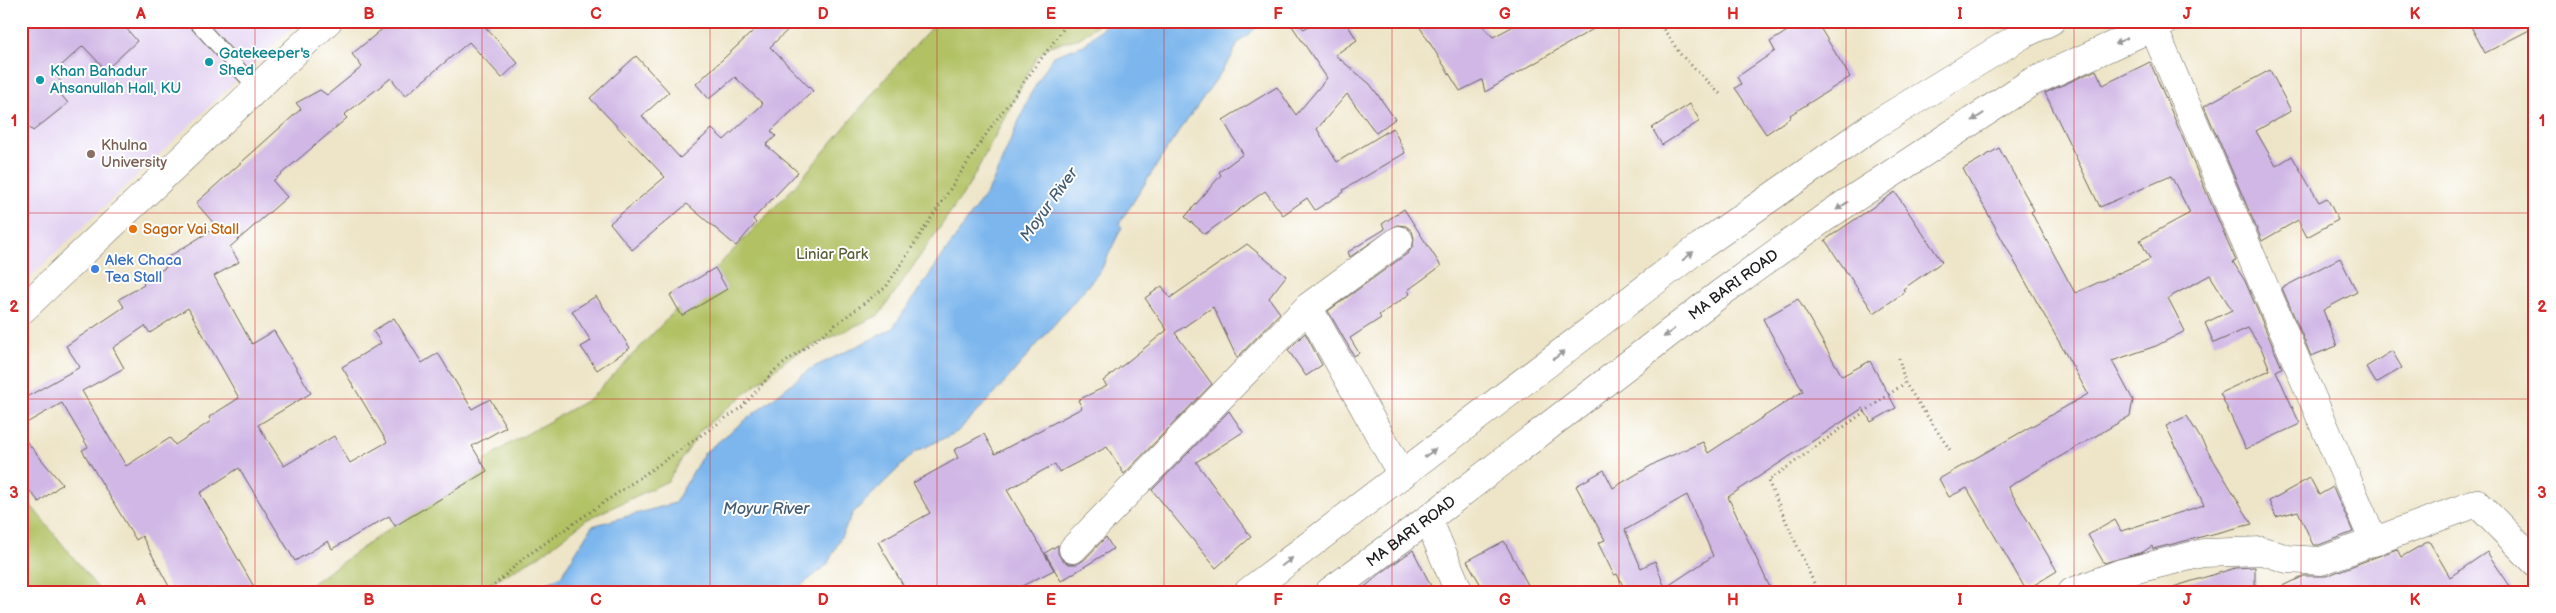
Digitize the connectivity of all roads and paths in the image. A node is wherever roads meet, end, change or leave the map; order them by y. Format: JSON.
{"nodes":[{"id":1,"x":195,"y":21,"type":"edge"},
{"id":2,"x":328,"y":21,"type":"edge"},
{"id":3,"x":1069,"y":21,"type":"edge"},
{"id":4,"x":1658,"y":21,"type":"edge"},
{"id":5,"x":2051,"y":21,"type":"edge"},
{"id":6,"x":2160,"y":24,"type":"edge"},
{"id":7,"x":257,"y":89,"type":"junction"},
{"id":8,"x":1720,"y":94,"type":"dead end"},
{"id":9,"x":1398,"y":240,"type":"dead end"},
{"id":10,"x":1308,"y":307,"type":"junction"},
{"id":11,"x":21,"y":312,"type":"edge"},
{"id":12,"x":1899,"y":358,"type":"dead end"},
{"id":13,"x":1905,"y":383,"type":"junction"},
{"id":14,"x":1950,"y":450,"type":"dead end"},
{"id":15,"x":1402,"y":475,"type":"junction"},
{"id":16,"x":1428,"y":519,"type":"junction"},
{"id":17,"x":2374,"y":542,"type":"junction"},
{"id":18,"x":1073,"y":549,"type":"dead end"},
{"id":19,"x":2535,"y":562,"type":"edge"},
{"id":20,"x":2121,"y":582,"type":"edge"},
{"id":21,"x":487,"y":592,"type":"edge"},
{"id":22,"x":1248,"y":592,"type":"edge"},
{"id":23,"x":1329,"y":592,"type":"edge"},
{"id":24,"x":1459,"y":592,"type":"edge"},
{"id":25,"x":1818,"y":592,"type":"edge"},
{"id":26,"x":2072,"y":592,"type":"edge"}],
"edges":[{"from":1,"to":7,"type":"lane"},
{"from":2,"to":7,"type":"street"},
{"from":3,"to":21,"type":"path"},
{"from":4,"to":8,"type":"path"},
{"from":15,"to":5,"type":"street","one_way":true},
{"from":6,"to":16,"type":"street","name":"MA BARI ROAD","one_way":true},
{"from":6,"to":17,"type":"street"},
{"from":7,"to":11,"type":"street"},
{"from":9,"to":10,"type":"street"},
{"from":10,"to":15,"type":"street"},
{"from":10,"to":18,"type":"street"},
{"from":12,"to":13,"type":"path"},
{"from":13,"to":14,"type":"path"},
{"from":13,"to":25,"type":"path"},
{"from":22,"to":15,"type":"street","one_way":true},
{"from":16,"to":23,"type":"street","name":"MA BARI ROAD"},
{"from":16,"to":24,"type":"street"},
{"from":17,"to":19,"type":"street"},
{"from":17,"to":20,"type":"street"},
{"from":20,"to":26,"type":"street"}]}
